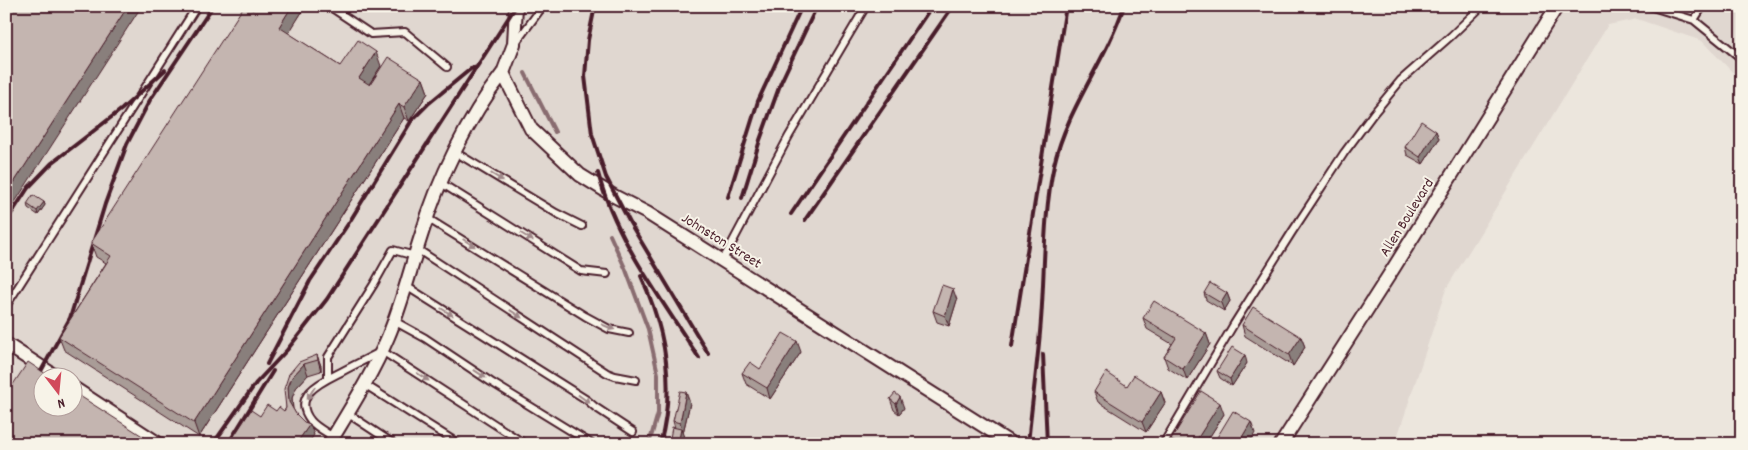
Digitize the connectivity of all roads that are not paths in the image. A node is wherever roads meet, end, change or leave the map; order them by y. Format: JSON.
{"nodes":[{"id":1,"x":197,"y":6,"type":"edge"},
{"id":2,"x":329,"y":6,"type":"edge"},
{"id":3,"x":516,"y":6,"type":"edge"},
{"id":4,"x":543,"y":6,"type":"edge"},
{"id":5,"x":866,"y":6,"type":"edge"},
{"id":6,"x":1482,"y":6,"type":"edge"},
{"id":7,"x":1557,"y":6,"type":"edge"},
{"id":8,"x":1649,"y":6,"type":"edge"},
{"id":9,"x":1703,"y":6,"type":"edge"},
{"id":10,"x":1694,"y":20,"type":"junction"},
{"id":11,"x":514,"y":44,"type":"junction"},
{"id":12,"x":1742,"y":58,"type":"edge"},
{"id":13,"x":448,"y":67,"type":"dead end"},
{"id":14,"x":503,"y":73,"type":"junction"},
{"id":15,"x":455,"y":152,"type":"junction"},
{"id":16,"x":441,"y":183,"type":"junction"},
{"id":17,"x":427,"y":218,"type":"junction"},
{"id":18,"x":582,"y":226,"type":"dead end"},
{"id":19,"x":416,"y":253,"type":"junction"},
{"id":20,"x":723,"y":260,"type":"junction"},
{"id":21,"x":607,"y":274,"type":"dead end"},
{"id":22,"x":406,"y":286,"type":"junction"},
{"id":23,"x":6,"y":306,"type":"edge"},
{"id":24,"x":394,"y":321,"type":"junction"},
{"id":25,"x":629,"y":333,"type":"dead end"},
{"id":26,"x":6,"y":344,"type":"edge"},
{"id":27,"x":382,"y":351,"type":"junction"},
{"id":28,"x":43,"y":368,"type":"edge"},
{"id":29,"x":328,"y":378,"type":"junction"},
{"id":30,"x":636,"y":380,"type":"dead end"},
{"id":31,"x":364,"y":384,"type":"junction"},
{"id":32,"x":82,"y":394,"type":"edge"},
{"id":33,"x":348,"y":413,"type":"junction"},
{"id":34,"x":633,"y":432,"type":"dead end"},
{"id":35,"x":331,"y":441,"type":"edge"},
{"id":36,"x":159,"y":444,"type":"edge"},
{"id":37,"x":394,"y":444,"type":"edge"},
{"id":38,"x":458,"y":444,"type":"edge"},
{"id":39,"x":525,"y":444,"type":"edge"},
{"id":40,"x":592,"y":444,"type":"edge"},
{"id":41,"x":1012,"y":444,"type":"edge"},
{"id":42,"x":1163,"y":444,"type":"edge"},
{"id":43,"x":1281,"y":444,"type":"edge"}],
"edges":[{"from":1,"to":23,"type":"lane"},
{"from":2,"to":13,"type":"lane"},
{"from":3,"to":11,"type":"street"},
{"from":4,"to":11,"type":"lane"},
{"from":5,"to":20,"type":"lane"},
{"from":6,"to":42,"type":"lane"},
{"from":7,"to":43,"type":"street","name":"Allen Boulevard"},
{"from":8,"to":10,"type":"lane"},
{"from":9,"to":10,"type":"lane"},
{"from":10,"to":12,"type":"lane"},
{"from":11,"to":14,"type":"street"},
{"from":14,"to":15,"type":"street"},
{"from":14,"to":20,"type":"street","name":"Johnston Street"},
{"from":15,"to":16,"type":"street"},
{"from":15,"to":18,"type":"lane","one_way":true},
{"from":16,"to":17,"type":"street"},
{"from":16,"to":21,"type":"lane","one_way":true},
{"from":17,"to":19,"type":"street"},
{"from":17,"to":25,"type":"lane","one_way":true},
{"from":19,"to":22,"type":"street"},
{"from":19,"to":29,"type":"lane"},
{"from":19,"to":30,"type":"lane","one_way":true},
{"from":20,"to":41,"type":"street","name":"Johnston Street"},
{"from":22,"to":24,"type":"street"},
{"from":22,"to":34,"type":"lane","one_way":true},
{"from":24,"to":27,"type":"street"},
{"from":24,"to":40,"type":"lane","one_way":true},
{"from":26,"to":28,"type":"street"},
{"from":27,"to":29,"type":"lane"},
{"from":27,"to":31,"type":"street"},
{"from":27,"to":39,"type":"lane","one_way":true},
{"from":29,"to":35,"type":"lane","one_way":true},
{"from":31,"to":33,"type":"street"},
{"from":31,"to":38,"type":"lane"},
{"from":32,"to":36,"type":"street"},
{"from":33,"to":35,"type":"street"},
{"from":33,"to":37,"type":"lane"}]}
